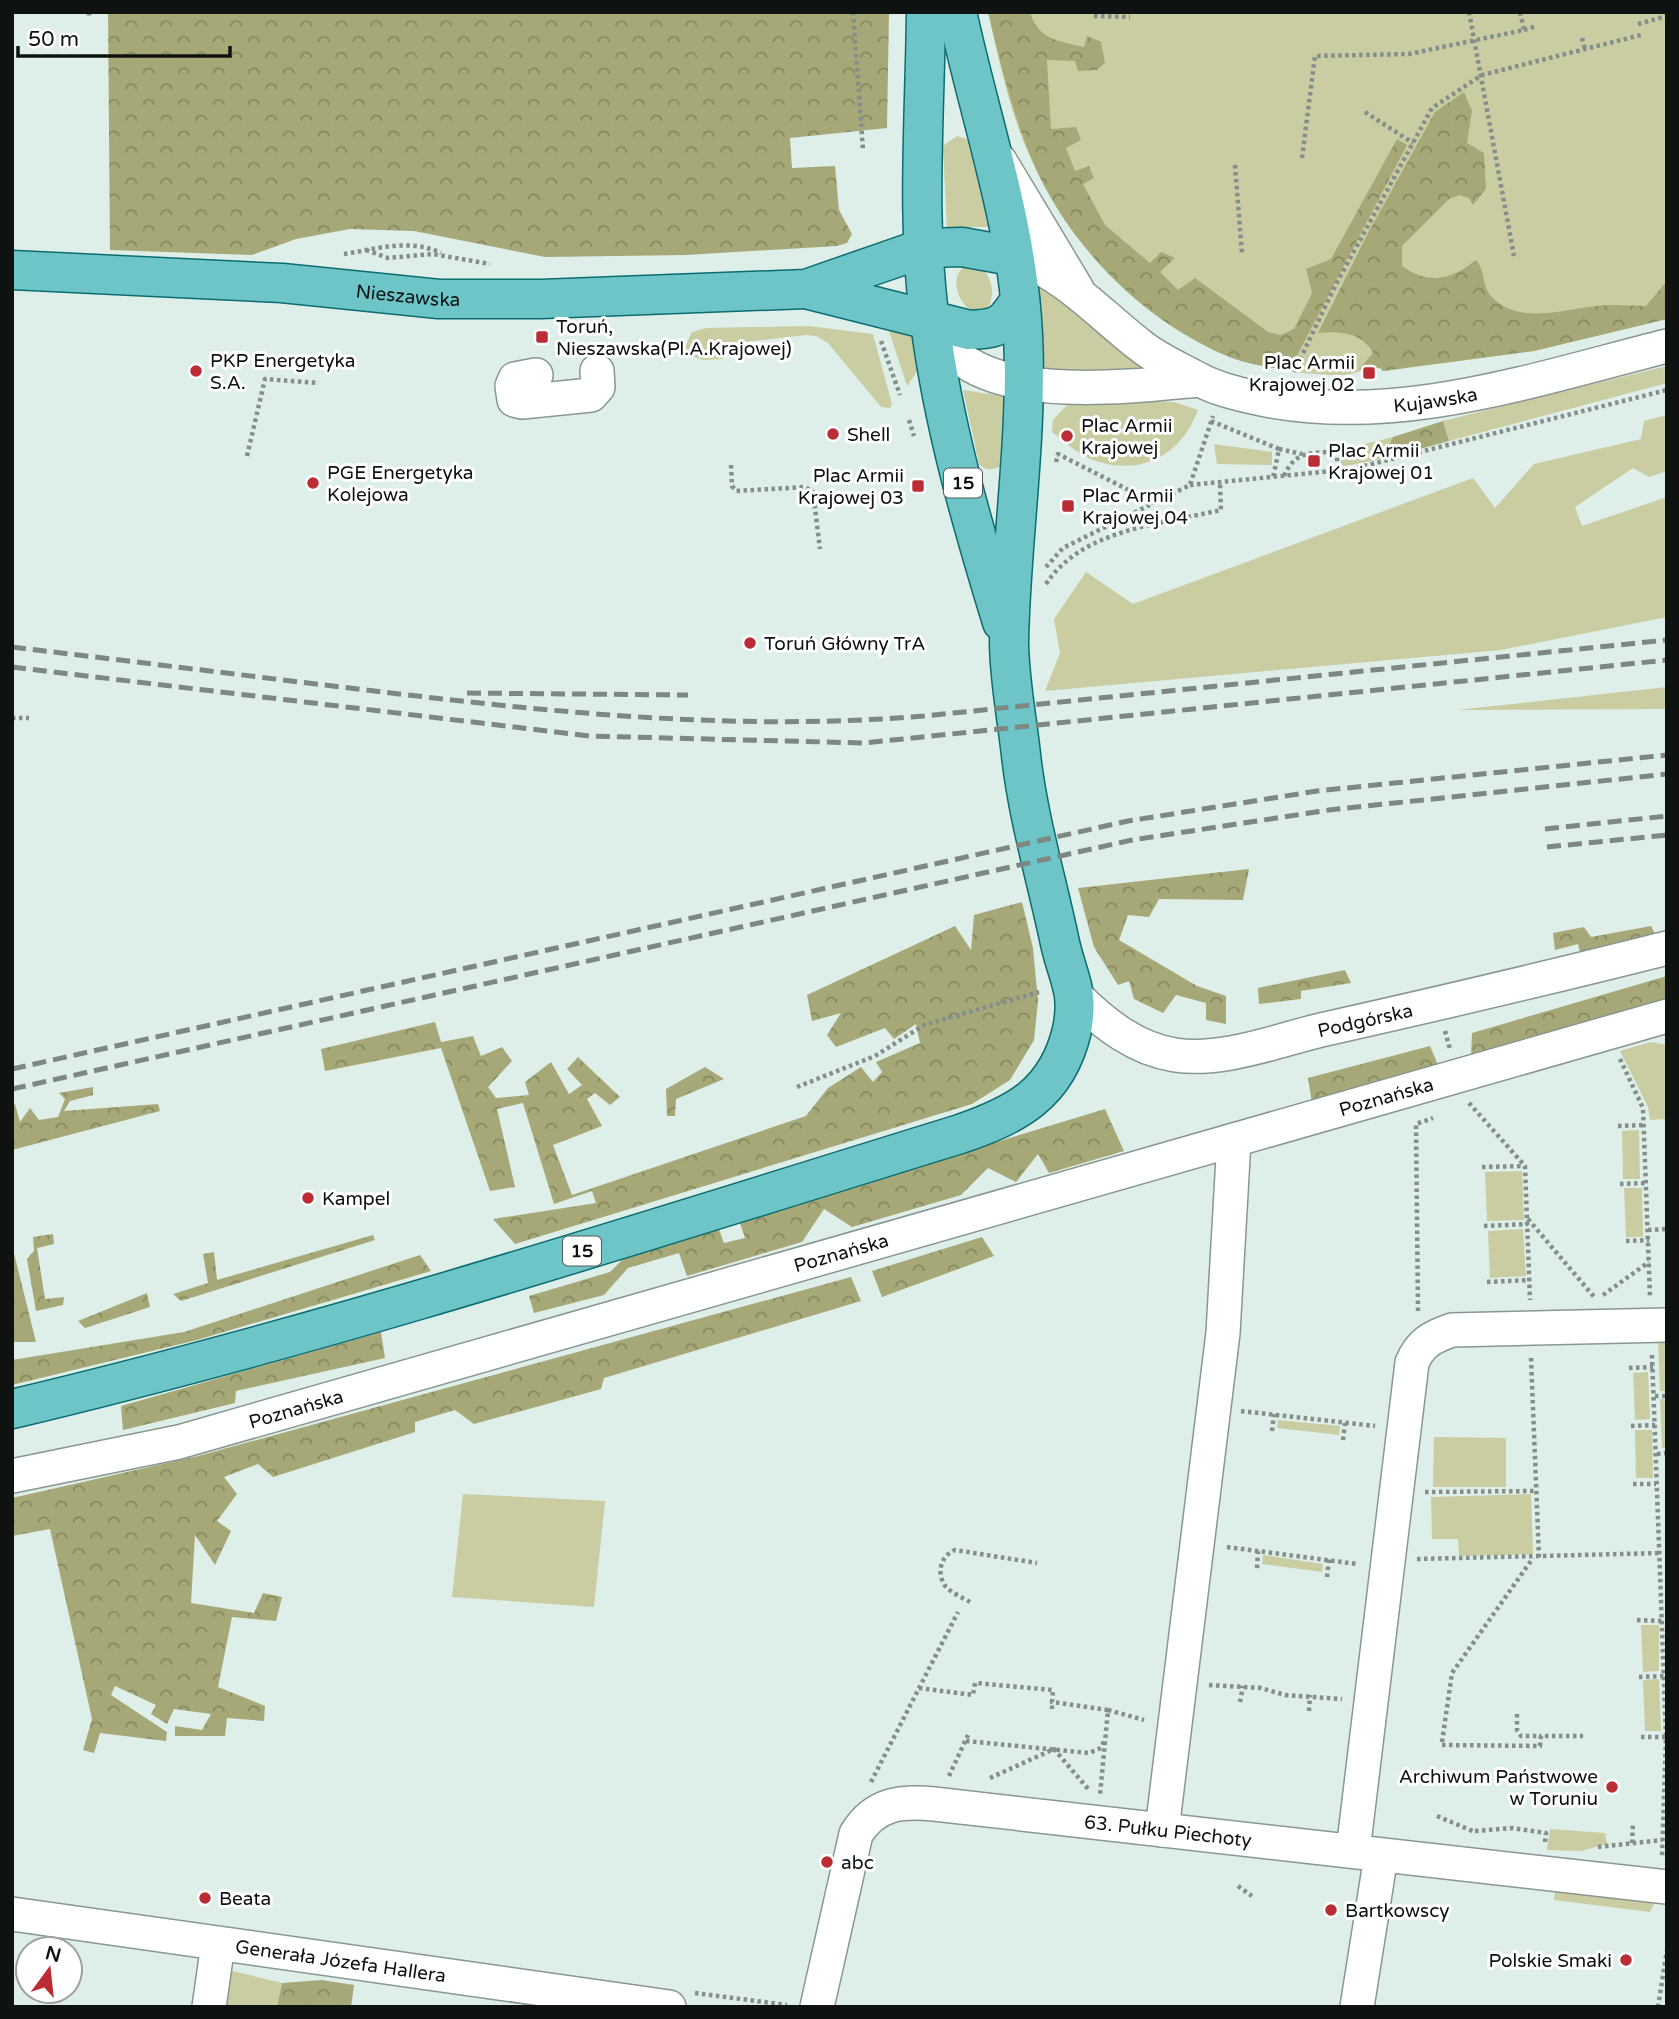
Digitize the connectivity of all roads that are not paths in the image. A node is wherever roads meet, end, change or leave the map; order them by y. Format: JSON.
{"nodes":[{"id":1,"x":926,"y":12,"type":"edge"},
{"id":2,"x":957,"y":12,"type":"edge"},
{"id":3,"x":993,"y":149,"type":"junction"},
{"id":4,"x":924,"y":248,"type":"junction"},
{"id":5,"x":1012,"y":256,"type":"junction"},
{"id":6,"x":12,"y":270,"type":"edge"},
{"id":7,"x":806,"y":289,"type":"junction"},
{"id":8,"x":1079,"y":291,"type":"junction"},
{"id":9,"x":1020,"y":300,"type":"junction"},
{"id":10,"x":929,"y":320,"type":"junction"},
{"id":11,"x":1667,"y":346,"type":"edge"},
{"id":12,"x":597,"y":371,"type":"dead end"},
{"id":13,"x":536,"y":375,"type":"dead end"},
{"id":14,"x":1023,"y":381,"type":"junction"},
{"id":15,"x":1207,"y":394,"type":"junction"},
{"id":16,"x":1009,"y":644,"type":"junction"},
{"id":17,"x":1667,"y":948,"type":"edge"},
{"id":18,"x":1062,"y":993,"type":"junction"},
{"id":19,"x":1667,"y":1016,"type":"edge"},
{"id":20,"x":1234,"y":1140,"type":"junction"},
{"id":21,"x":1646,"y":1326,"type":"edge"},
{"id":22,"x":12,"y":1409,"type":"edge"},
{"id":23,"x":12,"y":1476,"type":"edge"},
{"id":24,"x":1162,"y":1830,"type":"junction"},
{"id":25,"x":1367,"y":1854,"type":"junction"},
{"id":26,"x":1664,"y":1875,"type":"edge"},
{"id":27,"x":12,"y":1914,"type":"edge"},
{"id":28,"x":218,"y":1944,"type":"junction"},
{"id":29,"x":508,"y":1994,"type":"edge"},
{"id":30,"x":209,"y":2007,"type":"edge"},
{"id":31,"x":669,"y":2007,"type":"edge"},
{"id":32,"x":817,"y":2007,"type":"edge"},
{"id":33,"x":1357,"y":2007,"type":"edge"}],
"edges":[{"from":1,"to":4,"type":"main road","number":"15"},
{"from":2,"to":3,"type":"main road","number":"15"},
{"from":3,"to":5,"type":"main road","number":"15"},
{"from":3,"to":8,"type":"street","name":"Kujawska"},
{"from":4,"to":5,"type":"main road"},
{"from":4,"to":7,"type":"main road","name":"Nieszawska"},
{"from":4,"to":10,"type":"main road","number":"15"},
{"from":5,"to":8,"type":"street","name":"Kujawska"},
{"from":5,"to":9,"type":"main road","number":"15"},
{"from":6,"to":7,"type":"main road","name":"Nieszawska"},
{"from":7,"to":10,"type":"main road","name":"Nieszawska"},
{"from":8,"to":15,"type":"street","name":"Kujawska"},
{"from":9,"to":10,"type":"main road"},
{"from":9,"to":14,"type":"main road","number":"15"},
{"from":10,"to":14,"type":"street"},
{"from":10,"to":16,"type":"main road","number":"15"},
{"from":11,"to":15,"type":"street","name":"Kujawska"},
{"from":12,"to":13,"type":"street"},
{"from":14,"to":15,"type":"street","name":"Kujawska"},
{"from":14,"to":16,"type":"main road","number":"15"},
{"from":16,"to":18,"type":"main road","number":"15"},
{"from":17,"to":18,"type":"street","name":"Podgórska"},
{"from":18,"to":22,"type":"main road","number":"15"},
{"from":19,"to":20,"type":"street","name":"Poznańska"},
{"from":20,"to":23,"type":"street","name":"Poznańska"},
{"from":20,"to":24,"type":"street"},
{"from":21,"to":25,"type":"street"},
{"from":24,"to":25,"type":"street","name":"63. Pułku Piechoty"},
{"from":24,"to":32,"type":"street","name":"63. Pułku Piechoty"},
{"from":25,"to":26,"type":"street","name":"63. Pułku Piechoty"},
{"from":25,"to":33,"type":"street"},
{"from":27,"to":28,"type":"street","name":"Generała Józefa Hallera"},
{"from":28,"to":29,"type":"street","name":"Generała Józefa Hallera"},
{"from":28,"to":30,"type":"street"},
{"from":29,"to":31,"type":"street","name":"Generała Józefa Hallera"}]}
